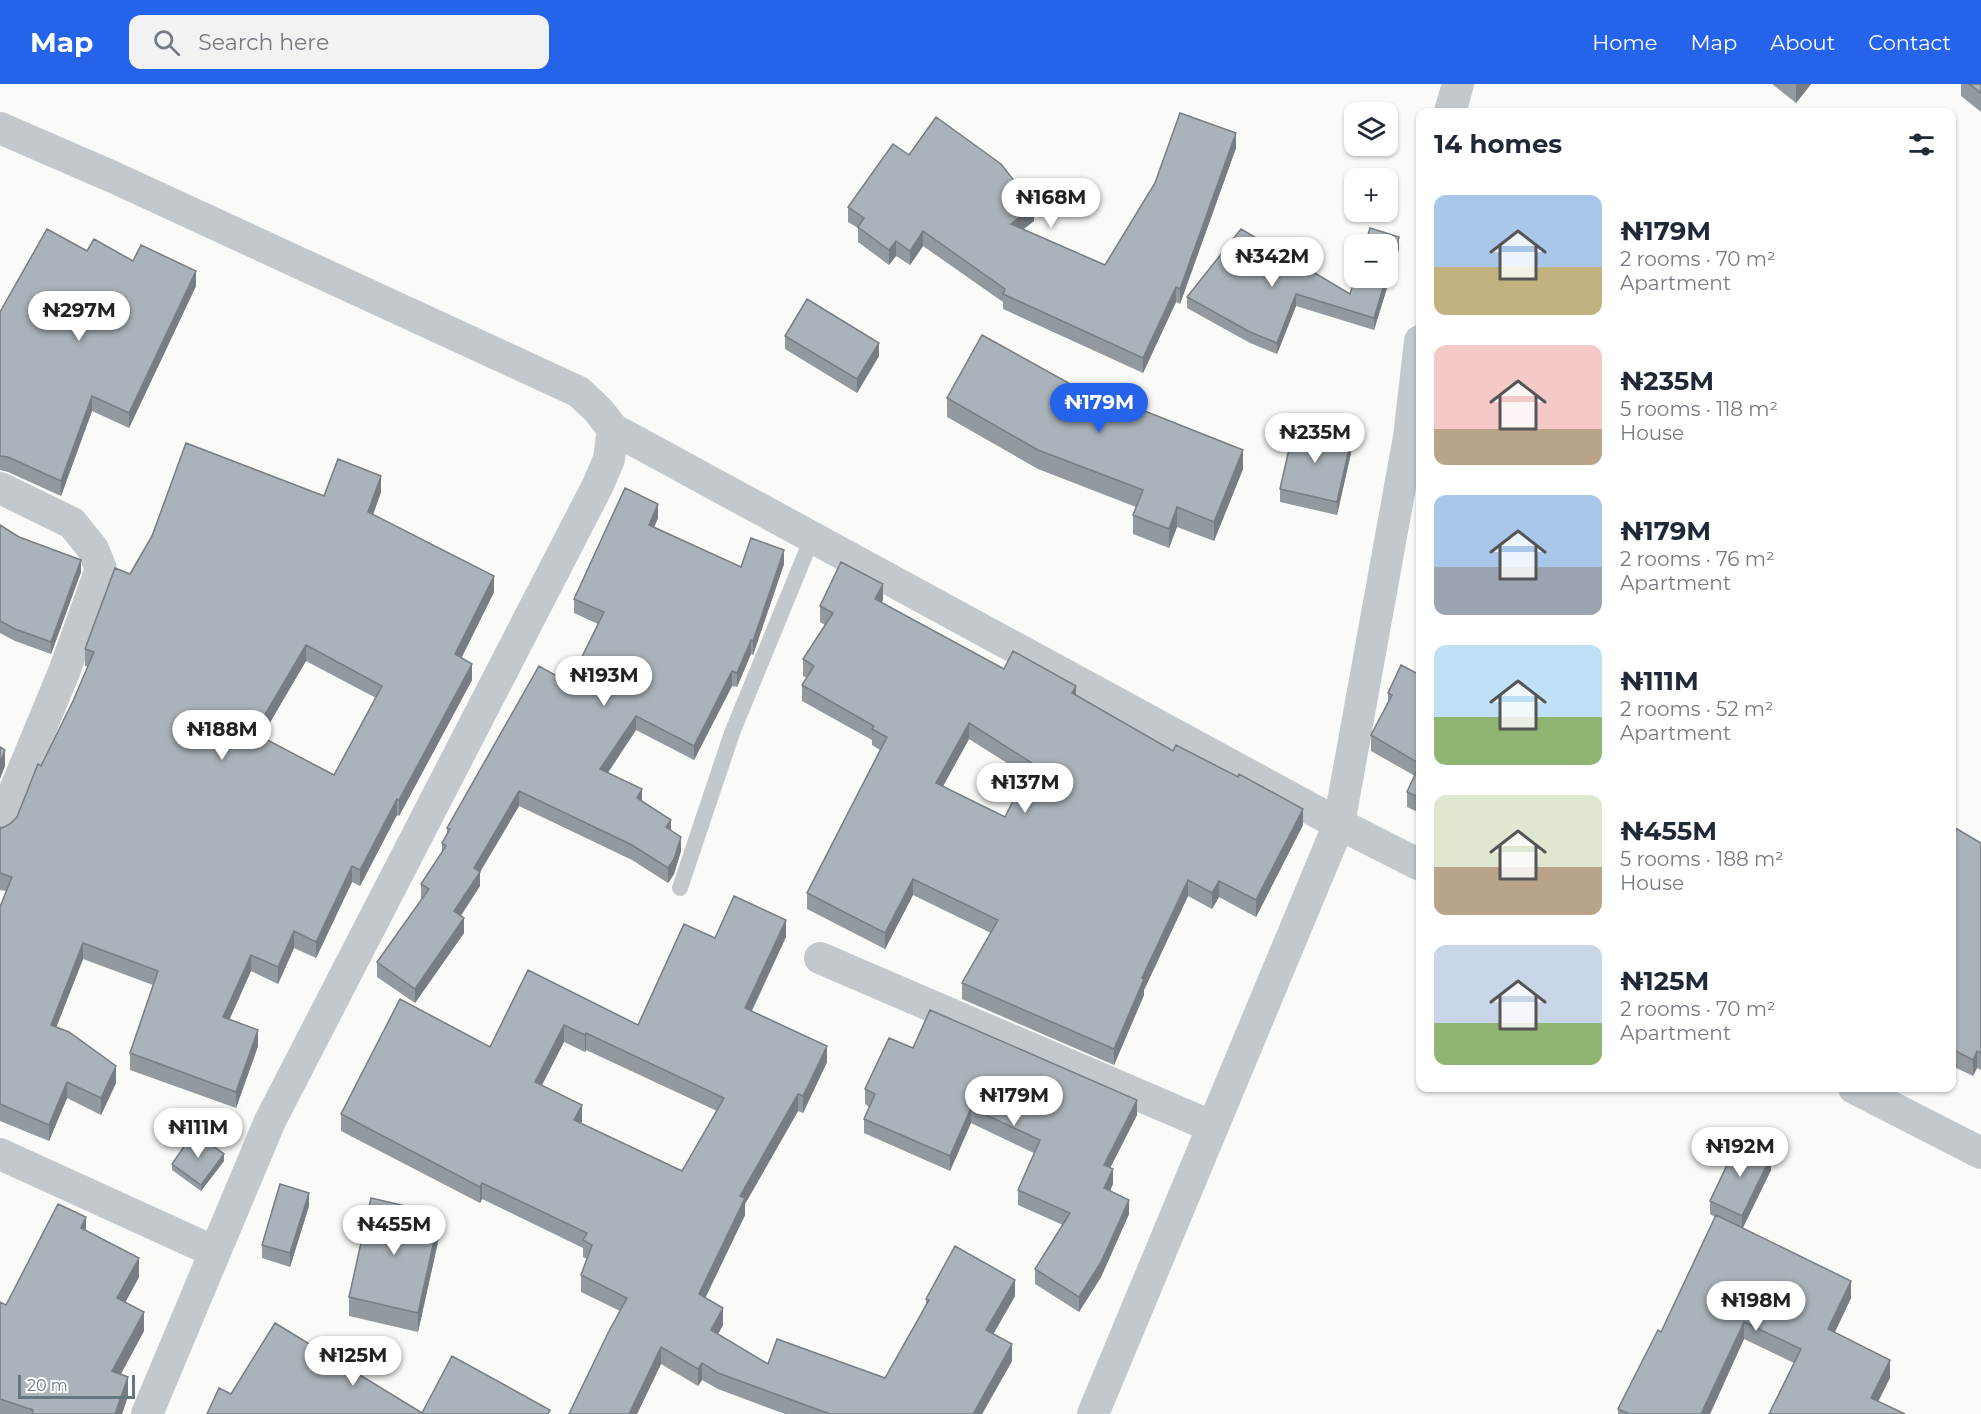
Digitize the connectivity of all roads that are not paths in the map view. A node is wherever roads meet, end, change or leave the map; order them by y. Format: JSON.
{"nodes":[{"id":1,"x":1458,"y":84,"type":"edge"},
{"id":2,"x":1451,"y":108,"type":"edge"},
{"id":3,"x":0,"y":128,"type":"edge"},
{"id":4,"x":1416,"y":376,"type":"edge"},
{"id":5,"x":613,"y":429,"type":"junction"},
{"id":6,"x":0,"y":488,"type":"edge"},
{"id":7,"x":812,"y":538,"type":"junction"},
{"id":8,"x":1339,"y":824,"type":"junction"},
{"id":9,"x":0,"y":826,"type":"edge"},
{"id":10,"x":1416,"y":863,"type":"edge"},
{"id":11,"x":680,"y":888,"type":"dead end"},
{"id":12,"x":820,"y":958,"type":"dead end"},
{"id":13,"x":1862,"y":1092,"type":"edge"},
{"id":14,"x":1213,"y":1127,"type":"junction"},
{"id":15,"x":1981,"y":1153,"type":"edge"},
{"id":16,"x":0,"y":1154,"type":"edge"},
{"id":17,"x":215,"y":1252,"type":"junction"},
{"id":18,"x":147,"y":1414,"type":"edge"},
{"id":19,"x":1093,"y":1414,"type":"edge"}],
"edges":[{"from":1,"to":2,"type":"street"},
{"from":3,"to":5,"type":"street"},
{"from":4,"to":8,"type":"street"},
{"from":5,"to":7,"type":"street"},
{"from":5,"to":17,"type":"street"},
{"from":6,"to":9,"type":"street"},
{"from":7,"to":8,"type":"street"},
{"from":7,"to":11,"type":"lane"},
{"from":8,"to":10,"type":"street"},
{"from":8,"to":14,"type":"street"},
{"from":12,"to":14,"type":"street"},
{"from":13,"to":15,"type":"street"},
{"from":14,"to":19,"type":"street"},
{"from":16,"to":17,"type":"street"},
{"from":17,"to":18,"type":"street"}]}
